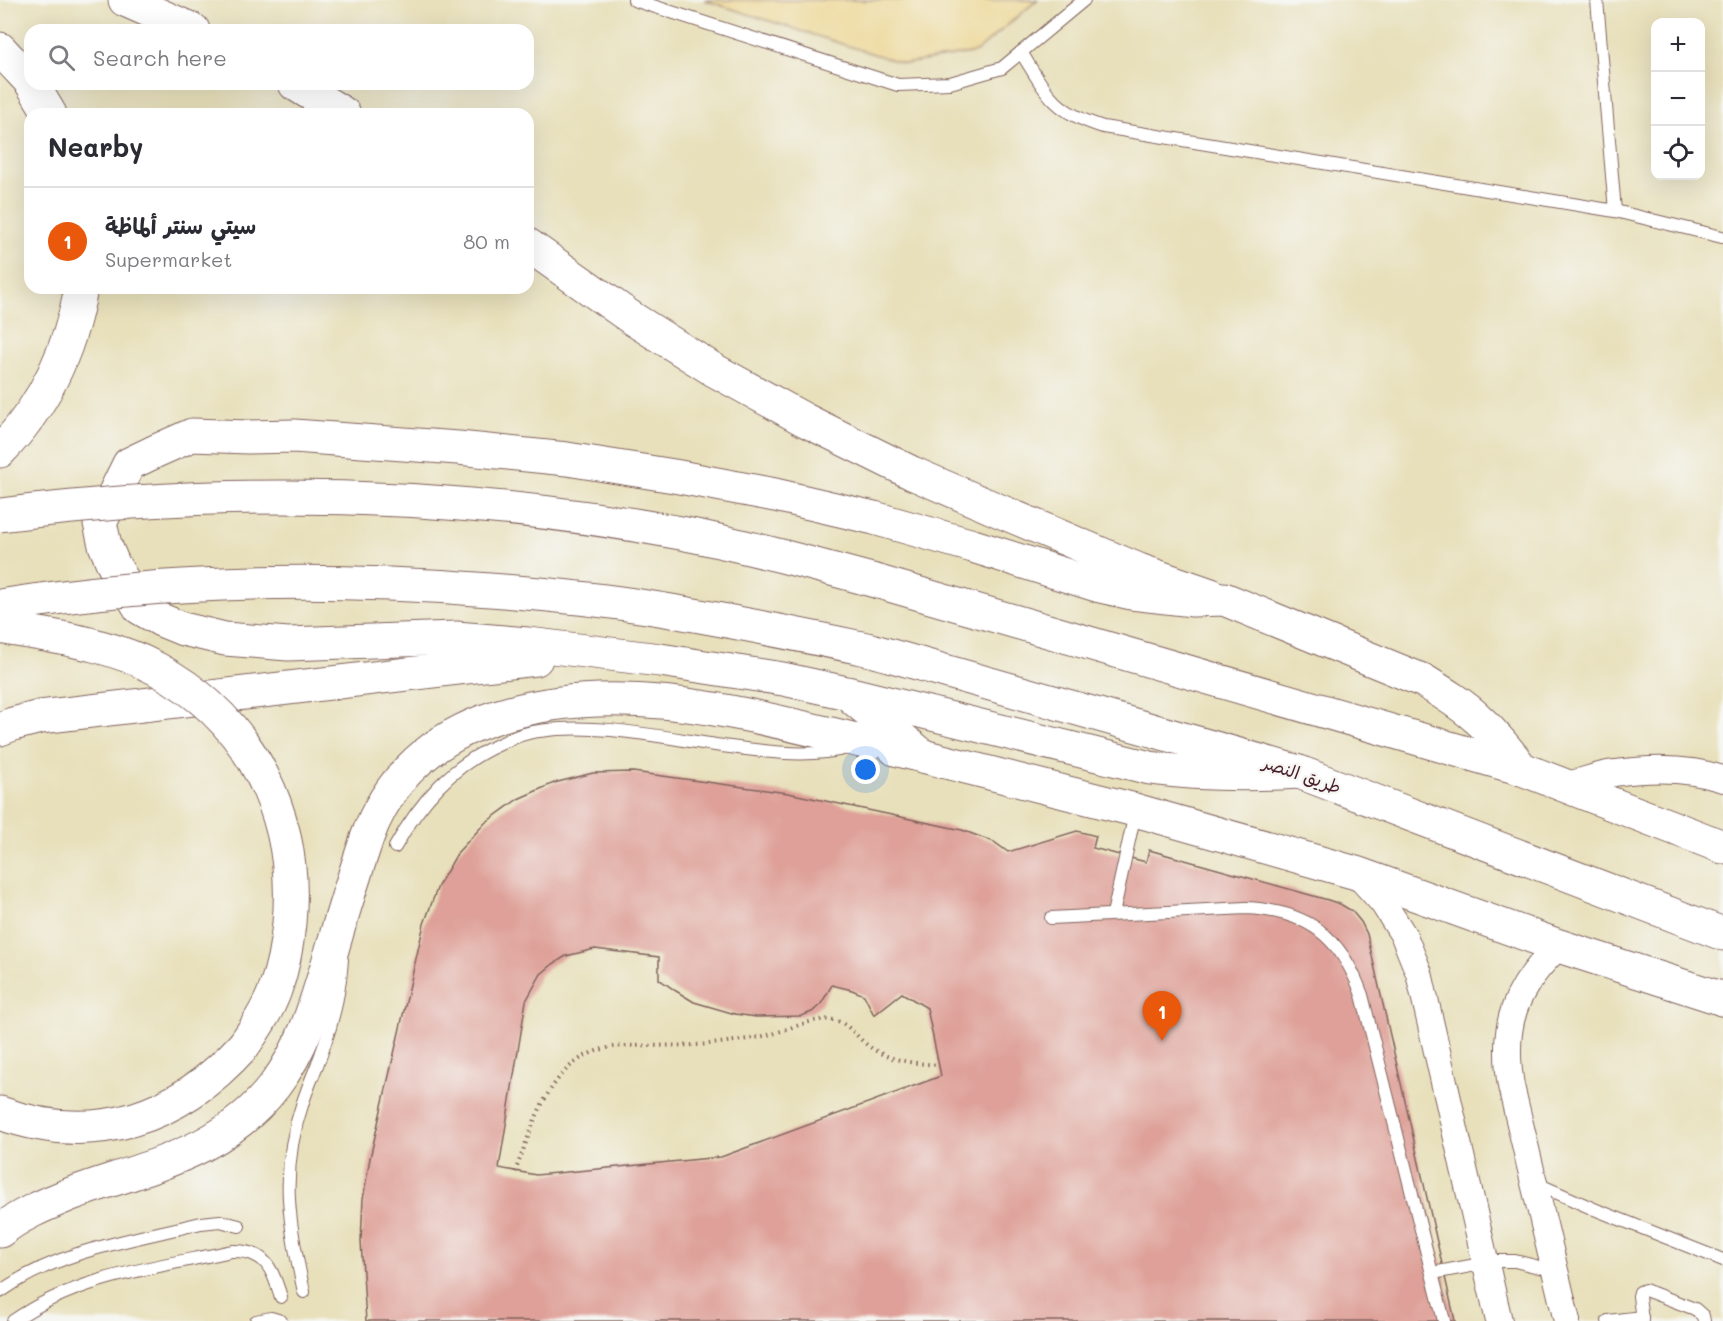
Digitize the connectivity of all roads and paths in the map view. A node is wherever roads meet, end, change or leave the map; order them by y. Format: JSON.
{"nodes":[{"id":1,"x":125,"y":0,"type":"edge"},
{"id":2,"x":634,"y":0,"type":"edge"},
{"id":3,"x":1084,"y":0,"type":"edge"},
{"id":4,"x":1597,"y":0,"type":"edge"},
{"id":5,"x":179,"y":24,"type":"edge"},
{"id":6,"x":0,"y":49,"type":"edge"},
{"id":7,"x":1021,"y":52,"type":"junction"},
{"id":8,"x":24,"y":75,"type":"edge"},
{"id":9,"x":36,"y":90,"type":"edge"},
{"id":10,"x":306,"y":90,"type":"edge"},
{"id":11,"x":46,"y":108,"type":"edge"},
{"id":12,"x":335,"y":108,"type":"edge"},
{"id":13,"x":1615,"y":211,"type":"junction"},
{"id":14,"x":1722,"y":237,"type":"edge"},
{"id":15,"x":534,"y":249,"type":"edge"},
{"id":16,"x":80,"y":294,"type":"edge"},
{"id":17,"x":0,"y":451,"type":"edge"},
{"id":18,"x":0,"y":515,"type":"edge"},
{"id":19,"x":1224,"y":599,"type":"junction"},
{"id":20,"x":0,"y":606,"type":"edge"},
{"id":21,"x":0,"y":627,"type":"edge"},
{"id":22,"x":599,"y":654,"type":"junction"},
{"id":23,"x":847,"y":693,"type":"junction"},
{"id":24,"x":0,"y":729,"type":"edge"},
{"id":25,"x":869,"y":743,"type":"junction"},
{"id":26,"x":923,"y":756,"type":"junction"},
{"id":27,"x":1522,"y":769,"type":"junction"},
{"id":28,"x":1299,"y":772,"type":"junction"},
{"id":29,"x":1723,"y":779,"type":"edge"},
{"id":30,"x":1565,"y":786,"type":"junction"},
{"id":31,"x":1135,"y":810,"type":"junction"},
{"id":32,"x":395,"y":847,"type":"dead end"},
{"id":33,"x":1723,"y":847,"type":"edge"},
{"id":34,"x":1356,"y":873,"type":"junction"},
{"id":35,"x":345,"y":908,"type":"junction"},
{"id":36,"x":1113,"y":914,"type":"junction"},
{"id":37,"x":1051,"y":918,"type":"dead end"},
{"id":38,"x":1723,"y":934,"type":"edge"},
{"id":39,"x":1558,"y":946,"type":"junction"},
{"id":40,"x":1723,"y":998,"type":"edge"},
{"id":41,"x":939,"y":1065,"type":"dead end"},
{"id":42,"x":0,"y":1113,"type":"edge"},
{"id":43,"x":514,"y":1172,"type":"dead end"},
{"id":44,"x":1534,"y":1183,"type":"junction"},
{"id":45,"x":239,"y":1226,"type":"dead end"},
{"id":46,"x":0,"y":1231,"type":"edge"},
{"id":47,"x":1723,"y":1260,"type":"edge"},
{"id":48,"x":1485,"y":1262,"type":"junction"},
{"id":49,"x":1555,"y":1271,"type":"junction"},
{"id":50,"x":1432,"y":1273,"type":"junction"},
{"id":51,"x":0,"y":1292,"type":"edge"},
{"id":52,"x":304,"y":1292,"type":"dead end"},
{"id":53,"x":281,"y":1297,"type":"dead end"},
{"id":54,"x":1642,"y":1319,"type":"edge"},
{"id":55,"x":13,"y":1321,"type":"edge"},
{"id":56,"x":256,"y":1321,"type":"edge"},
{"id":57,"x":281,"y":1321,"type":"edge"},
{"id":58,"x":1444,"y":1321,"type":"edge"},
{"id":59,"x":1499,"y":1321,"type":"edge"},
{"id":60,"x":1567,"y":1321,"type":"edge"},
{"id":61,"x":1608,"y":1321,"type":"edge"},
{"id":62,"x":1704,"y":1321,"type":"edge"}],
"edges":[{"from":1,"to":5,"type":"main road"},
{"from":2,"to":7,"type":"lane"},
{"from":3,"to":7,"type":"lane"},
{"from":4,"to":13,"type":"lane"},
{"from":6,"to":8,"type":"main road"},
{"from":7,"to":13,"type":"lane"},
{"from":9,"to":11,"type":"main road"},
{"from":10,"to":12,"type":"main road"},
{"from":13,"to":14,"type":"lane"},
{"from":15,"to":19,"type":"main road"},
{"from":16,"to":17,"type":"main road"},
{"from":18,"to":27,"type":"main road","bridge":true},
{"from":19,"to":22,"type":"main road"},
{"from":19,"to":27,"type":"main road"},
{"from":20,"to":28,"type":"main road","name":"طريق النصر","bridge":true},
{"from":21,"to":42,"type":"main road","bridge":true},
{"from":22,"to":23,"type":"main road"},
{"from":22,"to":24,"type":"main road"},
{"from":23,"to":26,"type":"main road"},
{"from":23,"to":28,"type":"main road"},
{"from":25,"to":26,"type":"main road"},
{"from":25,"to":32,"type":"lane"},
{"from":25,"to":35,"type":"main road"},
{"from":26,"to":31,"type":"main road"},
{"from":27,"to":30,"type":"main road"},
{"from":28,"to":38,"type":"main road","name":"طريق النصر"},
{"from":29,"to":30,"type":"street"},
{"from":30,"to":33,"type":"main road"},
{"from":31,"to":34,"type":"main road"},
{"from":31,"to":36,"type":"lane"},
{"from":34,"to":39,"type":"main road"},
{"from":34,"to":48,"type":"street"},
{"from":35,"to":46,"type":"main road"},
{"from":35,"to":52,"type":"lane"},
{"from":36,"to":37,"type":"lane"},
{"from":36,"to":50,"type":"lane"},
{"from":39,"to":40,"type":"main road"},
{"from":39,"to":44,"type":"street"},
{"from":41,"to":43,"type":"path"},
{"from":44,"to":47,"type":"lane"},
{"from":44,"to":49,"type":"street"},
{"from":45,"to":51,"type":"lane"},
{"from":48,"to":49,"type":"lane"},
{"from":48,"to":50,"type":"lane"},
{"from":48,"to":59,"type":"street"},
{"from":49,"to":60,"type":"street"},
{"from":50,"to":58,"type":"lane"},
{"from":53,"to":55,"type":"lane"},
{"from":54,"to":61,"type":"lane"},
{"from":54,"to":62,"type":"lane"},
{"from":56,"to":57,"type":"lane"}]}
